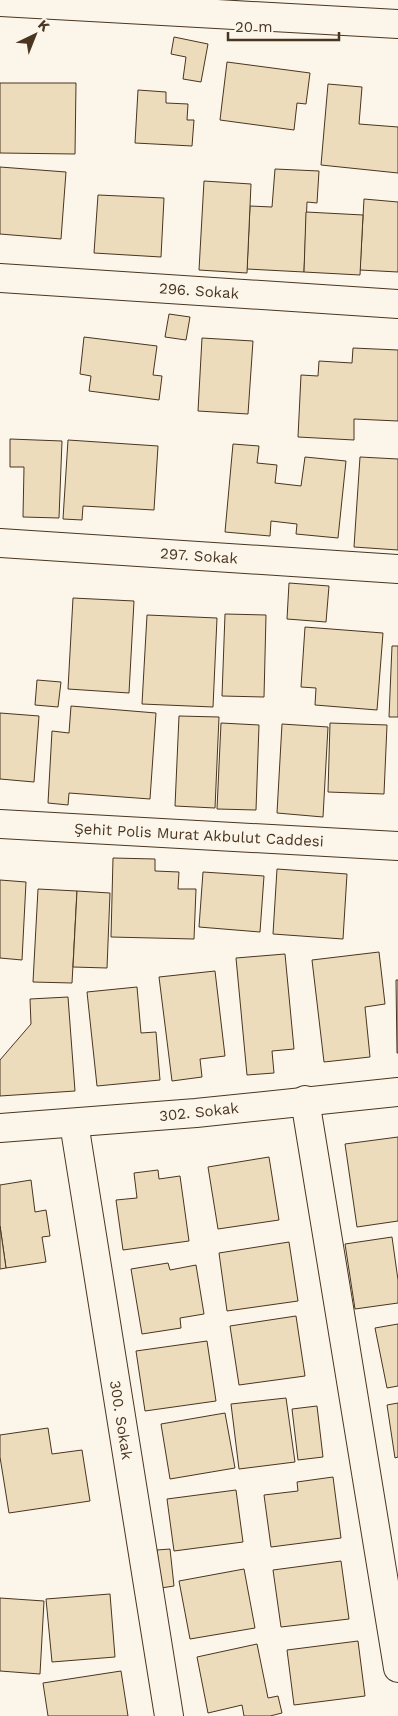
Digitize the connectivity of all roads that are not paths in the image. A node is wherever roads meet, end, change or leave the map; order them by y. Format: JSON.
{"nodes":[{"id":1,"x":0,"y":2,"type":"edge"},
{"id":2,"x":398,"y":24,"type":"edge"},
{"id":3,"x":0,"y":278,"type":"edge"},
{"id":4,"x":398,"y":304,"type":"edge"},
{"id":5,"x":0,"y":543,"type":"edge"},
{"id":6,"x":398,"y":569,"type":"edge"},
{"id":7,"x":0,"y":824,"type":"edge"},
{"id":8,"x":398,"y":846,"type":"edge"},
{"id":9,"x":398,"y":1092,"type":"edge"},
{"id":10,"x":305,"y":1100,"type":"junction"},
{"id":11,"x":74,"y":1123,"type":"junction"},
{"id":12,"x":0,"y":1128,"type":"edge"},
{"id":13,"x":398,"y":1668,"type":"edge"},
{"id":14,"x":169,"y":1716,"type":"edge"}],
"edges":[{"from":1,"to":2,"type":"street"},
{"from":3,"to":4,"type":"street","name":"296. Sokak"},
{"from":5,"to":6,"type":"street","name":"297. Sokak"},
{"from":7,"to":8,"type":"street","name":"Şehit Polis Murat Akbulut Caddesi"},
{"from":9,"to":10,"type":"street","name":"302. Sokak"},
{"from":10,"to":11,"type":"street","name":"302. Sokak"},
{"from":10,"to":13,"type":"street"},
{"from":11,"to":12,"type":"street","name":"302. Sokak"},
{"from":11,"to":14,"type":"street","name":"300. Sokak"}]}
